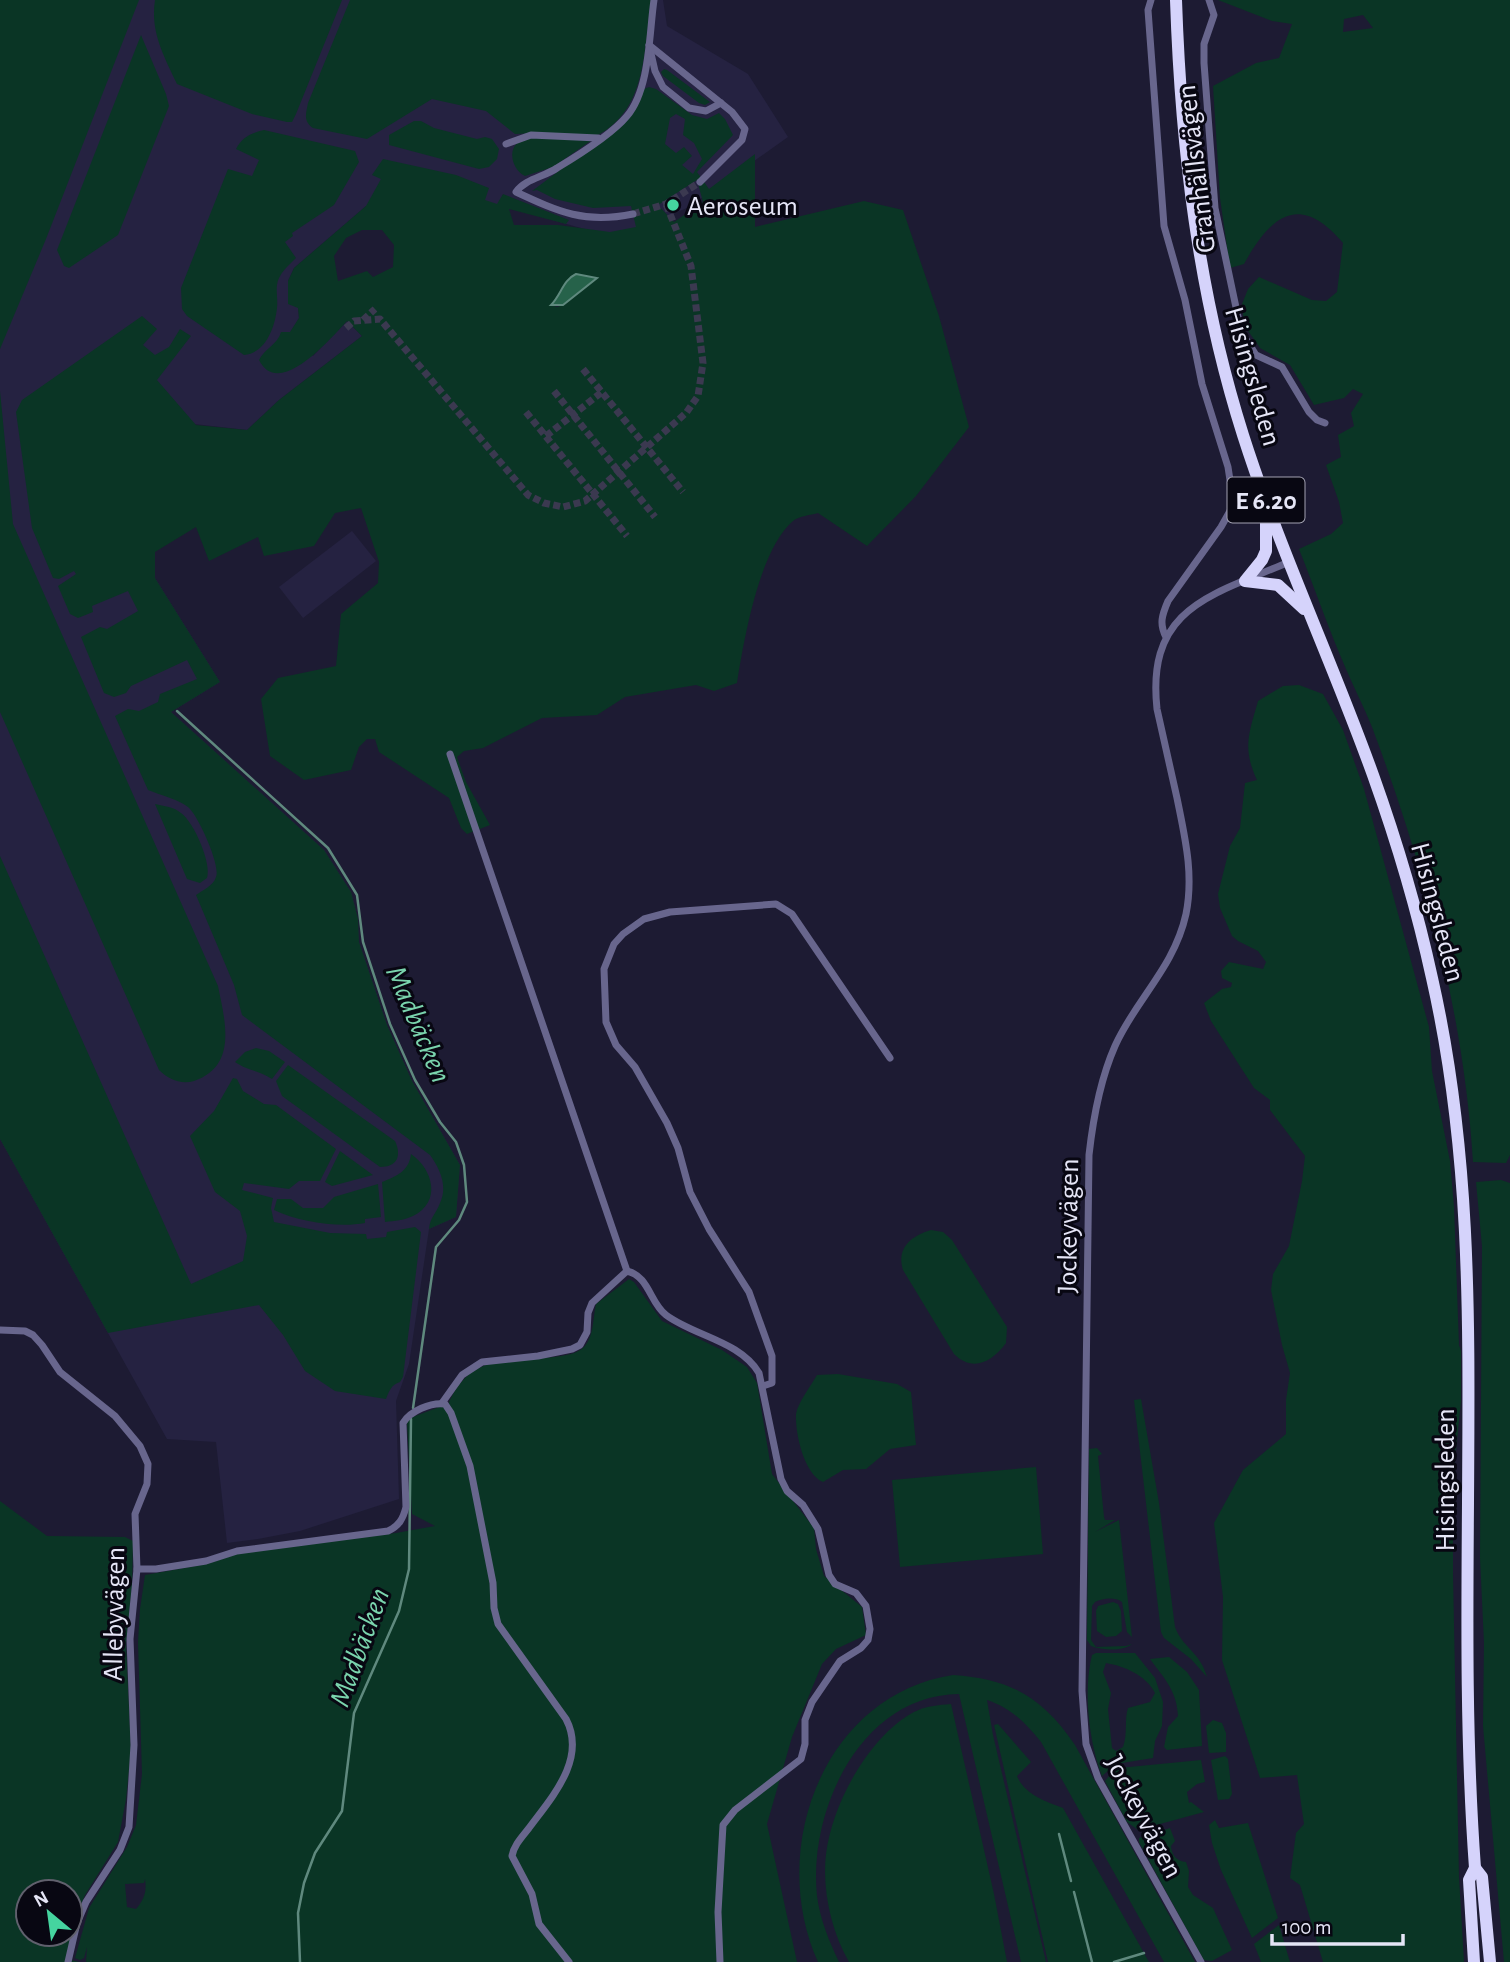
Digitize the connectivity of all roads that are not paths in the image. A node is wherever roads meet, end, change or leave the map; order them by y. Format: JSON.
{"nodes":[{"id":1,"x":654,"y":0,"type":"edge"},
{"id":2,"x":1151,"y":0,"type":"edge"},
{"id":3,"x":1176,"y":0,"type":"edge"},
{"id":4,"x":1209,"y":0,"type":"edge"},
{"id":5,"x":649,"y":45,"type":"junction"},
{"id":6,"x":721,"y":103,"type":"junction"},
{"id":7,"x":598,"y":139,"type":"junction"},
{"id":8,"x":506,"y":144,"type":"dead end"},
{"id":9,"x":700,"y":182,"type":"tunnel mouth"},
{"id":10,"x":633,"y":214,"type":"tunnel mouth"},
{"id":11,"x":1325,"y":423,"type":"dead end"},
{"id":12,"x":1266,"y":500,"type":"junction"},
{"id":13,"x":1289,"y":562,"type":"junction"},
{"id":14,"x":1245,"y":581,"type":"junction"},
{"id":15,"x":1308,"y":612,"type":"junction"},
{"id":16,"x":1167,"y":637,"type":"junction"},
{"id":17,"x":450,"y":754,"type":"dead end"},
{"id":18,"x":890,"y":1058,"type":"dead end"},
{"id":19,"x":627,"y":1271,"type":"junction"},
{"id":20,"x":0,"y":1330,"type":"edge"},
{"id":21,"x":763,"y":1386,"type":"junction"},
{"id":22,"x":442,"y":1403,"type":"junction"},
{"id":23,"x":136,"y":1569,"type":"junction"},
{"id":24,"x":1475,"y":1868,"type":"junction"},
{"id":25,"x":68,"y":1962,"type":"edge"},
{"id":26,"x":569,"y":1962,"type":"edge"},
{"id":27,"x":720,"y":1962,"type":"edge"},
{"id":28,"x":1201,"y":1962,"type":"edge"},
{"id":29,"x":1474,"y":1962,"type":"edge"},
{"id":30,"x":1490,"y":1962,"type":"edge"}],
"edges":[{"from":1,"to":5,"type":"street"},
{"from":2,"to":16,"type":"street"},
{"from":3,"to":12,"type":"highway","name":"Hisingsleden","number":"E 6.20"},
{"from":4,"to":11,"type":"street","name":"Granhällsvägen"},
{"from":5,"to":6,"type":"street"},
{"from":5,"to":6,"type":"street"},
{"from":5,"to":7,"type":"street"},
{"from":6,"to":9,"type":"street"},
{"from":7,"to":8,"type":"street"},
{"from":7,"to":10,"type":"street"},
{"from":12,"to":13,"type":"highway","name":"Hisingsleden","number":"E 6.20"},
{"from":12,"to":14,"type":"highway","number":"E 6.20"},
{"from":13,"to":14,"type":"street","name":"Jockeyvägen"},
{"from":13,"to":15,"type":"highway","name":"Hisingsleden","number":"E 6.20"},
{"from":14,"to":15,"type":"highway","number":"E 6.20"},
{"from":14,"to":16,"type":"street","name":"Jockeyvägen"},
{"from":15,"to":24,"type":"highway","name":"Hisingsleden","number":"E 6.20"},
{"from":16,"to":28,"type":"street","name":"Jockeyvägen"},
{"from":17,"to":19,"type":"street"},
{"from":18,"to":21,"type":"street"},
{"from":19,"to":21,"type":"street"},
{"from":19,"to":22,"type":"street"},
{"from":20,"to":23,"type":"street","name":"Allebyvägen"},
{"from":21,"to":27,"type":"street"},
{"from":22,"to":23,"type":"street"},
{"from":22,"to":26,"type":"street"},
{"from":23,"to":25,"type":"street","name":"Allebyvägen"},
{"from":24,"to":29,"type":"highway","name":"Hisingsleden","number":"E 6.20"},
{"from":24,"to":30,"type":"highway","name":"Hisingsleden","number":"E 6.20"}]}
